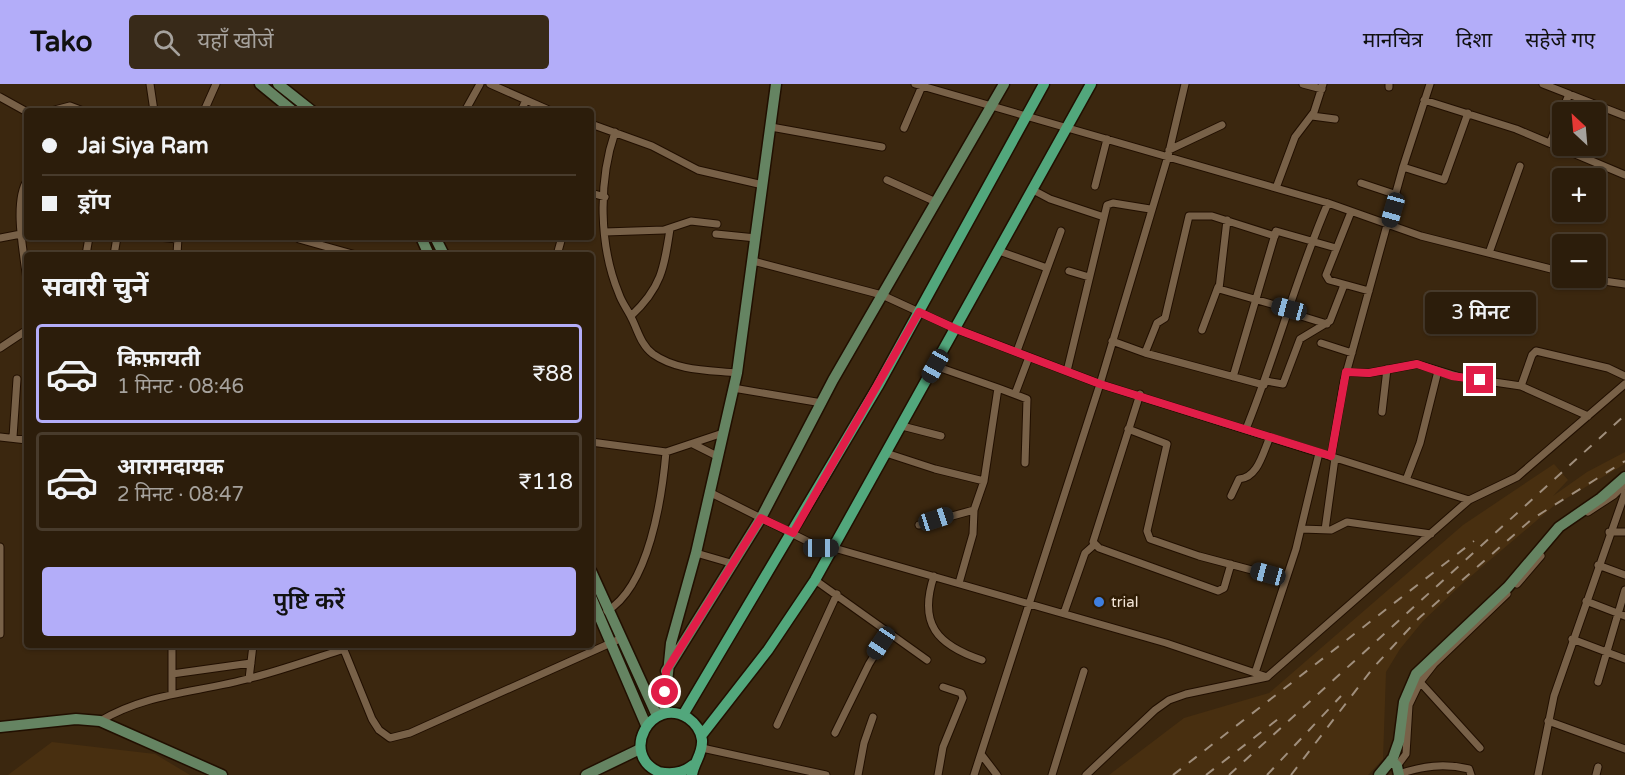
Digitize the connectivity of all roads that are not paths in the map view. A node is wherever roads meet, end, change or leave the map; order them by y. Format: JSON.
{"nodes":[{"id":1,"x":150,"y":84,"type":"edge"},
{"id":2,"x":216,"y":84,"type":"edge"},
{"id":3,"x":260,"y":84,"type":"edge"},
{"id":4,"x":480,"y":84,"type":"edge"},
{"id":5,"x":490,"y":84,"type":"edge"},
{"id":6,"x":776,"y":84,"type":"edge"},
{"id":7,"x":1004,"y":84,"type":"edge"},
{"id":8,"x":1044,"y":84,"type":"edge"},
{"id":9,"x":1090,"y":84,"type":"edge"},
{"id":10,"x":1185,"y":84,"type":"edge"},
{"id":11,"x":1303,"y":84,"type":"edge"},
{"id":12,"x":1430,"y":84,"type":"edge"},
{"id":13,"x":1543,"y":84,"type":"edge"},
{"id":14,"x":919,"y":85,"type":"edge"},
{"id":15,"x":281,"y":86,"type":"edge"},
{"id":16,"x":1322,"y":87,"type":"edge"},
{"id":17,"x":1569,"y":94,"type":"junction"},
{"id":18,"x":0,"y":97,"type":"edge"},
{"id":19,"x":277,"y":98,"type":"junction"},
{"id":20,"x":526,"y":100,"type":"junction"},
{"id":21,"x":1424,"y":100,"type":"junction"},
{"id":22,"x":991,"y":106,"type":"junction"},
{"id":23,"x":154,"y":108,"type":"edge"},
{"id":24,"x":205,"y":108,"type":"edge"},
{"id":25,"x":289,"y":108,"type":"edge"},
{"id":26,"x":308,"y":108,"type":"edge"},
{"id":27,"x":467,"y":108,"type":"edge"},
{"id":28,"x":522,"y":108,"type":"edge"},
{"id":29,"x":544,"y":108,"type":"edge"},
{"id":30,"x":24,"y":110,"type":"edge"},
{"id":31,"x":1468,"y":113,"type":"junction"},
{"id":32,"x":1027,"y":116,"type":"junction"},
{"id":33,"x":1312,"y":116,"type":"junction"},
{"id":34,"x":1625,"y":116,"type":"edge"},
{"id":35,"x":1335,"y":119,"type":"dead end"},
{"id":36,"x":594,"y":125,"type":"edge"},
{"id":37,"x":1222,"y":125,"type":"dead end"},
{"id":38,"x":771,"y":128,"type":"junction"},
{"id":39,"x":904,"y":128,"type":"dead end"},
{"id":40,"x":1066,"y":128,"type":"junction"},
{"id":41,"x":615,"y":132,"type":"junction"},
{"id":42,"x":1107,"y":140,"type":"junction"},
{"id":43,"x":1550,"y":143,"type":"junction"},
{"id":44,"x":882,"y":147,"type":"dead end"},
{"id":45,"x":1168,"y":153,"type":"junction"},
{"id":46,"x":1520,"y":166,"type":"dead end"},
{"id":47,"x":1403,"y":167,"type":"junction"},
{"id":48,"x":1625,"y":175,"type":"edge"},
{"id":49,"x":887,"y":180,"type":"dead end"},
{"id":50,"x":1361,"y":183,"type":"dead end"},
{"id":51,"x":763,"y":185,"type":"junction"},
{"id":52,"x":1095,"y":186,"type":"dead end"},
{"id":53,"x":24,"y":187,"type":"edge"},
{"id":54,"x":1276,"y":188,"type":"junction"},
{"id":55,"x":1033,"y":190,"type":"junction"},
{"id":56,"x":594,"y":194,"type":"edge"},
{"id":57,"x":1397,"y":195,"type":"junction"},
{"id":58,"x":605,"y":197,"type":"junction"},
{"id":59,"x":936,"y":202,"type":"junction"},
{"id":60,"x":1328,"y":203,"type":"junction"},
{"id":61,"x":1150,"y":210,"type":"junction"},
{"id":62,"x":1351,"y":212,"type":"junction"},
{"id":63,"x":1104,"y":217,"type":"junction"},
{"id":64,"x":1227,"y":220,"type":"junction"},
{"id":65,"x":717,"y":224,"type":"dead end"},
{"id":66,"x":1389,"y":225,"type":"junction"},
{"id":67,"x":670,"y":229,"type":"junction"},
{"id":68,"x":23,"y":230,"type":"edge"},
{"id":69,"x":1061,"y":231,"type":"dead end"},
{"id":70,"x":604,"y":232,"type":"junction"},
{"id":71,"x":716,"y":234,"type":"dead end"},
{"id":72,"x":1275,"y":236,"type":"junction"},
{"id":73,"x":0,"y":238,"type":"edge"},
{"id":74,"x":756,"y":238,"type":"junction"},
{"id":75,"x":317,"y":240,"type":"edge"},
{"id":76,"x":1311,"y":241,"type":"junction"},
{"id":77,"x":1336,"y":248,"type":"junction"},
{"id":78,"x":999,"y":251,"type":"junction"},
{"id":79,"x":25,"y":252,"type":"edge"},
{"id":80,"x":341,"y":252,"type":"edge"},
{"id":81,"x":1489,"y":253,"type":"junction"},
{"id":82,"x":753,"y":261,"type":"junction"},
{"id":83,"x":1047,"y":268,"type":"junction"},
{"id":84,"x":1552,"y":269,"type":"edge"},
{"id":85,"x":1069,"y":271,"type":"dead end"},
{"id":86,"x":1089,"y":277,"type":"junction"},
{"id":87,"x":1606,"y":281,"type":"edge"},
{"id":88,"x":1625,"y":284,"type":"edge"},
{"id":89,"x":1344,"y":285,"type":"junction"},
{"id":90,"x":1218,"y":287,"type":"junction"},
{"id":91,"x":1369,"y":291,"type":"junction"},
{"id":92,"x":882,"y":295,"type":"junction"},
{"id":93,"x":1255,"y":300,"type":"junction"},
{"id":94,"x":1288,"y":310,"type":"junction"},
{"id":95,"x":919,"y":312,"type":"junction"},
{"id":96,"x":631,"y":316,"type":"junction"},
{"id":97,"x":1327,"y":324,"type":"junction"},
{"id":98,"x":956,"y":329,"type":"junction"},
{"id":99,"x":1202,"y":330,"type":"dead end"},
{"id":100,"x":24,"y":332,"type":"edge"},
{"id":101,"x":1112,"y":341,"type":"junction"},
{"id":102,"x":1321,"y":343,"type":"dead end"},
{"id":103,"x":0,"y":348,"type":"edge"},
{"id":104,"x":1017,"y":351,"type":"junction"},
{"id":105,"x":1144,"y":353,"type":"junction"},
{"id":106,"x":1352,"y":353,"type":"junction"},
{"id":107,"x":1029,"y":357,"type":"junction"},
{"id":108,"x":935,"y":366,"type":"junction"},
{"id":109,"x":1388,"y":369,"type":"junction"},
{"id":110,"x":1438,"y":370,"type":"junction"},
{"id":111,"x":1067,"y":371,"type":"junction"},
{"id":112,"x":1346,"y":372,"type":"junction"},
{"id":113,"x":736,"y":373,"type":"junction"},
{"id":114,"x":1625,"y":376,"type":"edge"},
{"id":115,"x":1233,"y":377,"type":"junction"},
{"id":116,"x":17,"y":379,"type":"dead end"},
{"id":117,"x":1265,"y":383,"type":"junction"},
{"id":118,"x":1100,"y":384,"type":"junction"},
{"id":119,"x":1625,"y":384,"type":"edge"},
{"id":120,"x":1521,"y":386,"type":"junction"},
{"id":121,"x":733,"y":388,"type":"junction"},
{"id":122,"x":998,"y":388,"type":"junction"},
{"id":123,"x":1015,"y":394,"type":"junction"},
{"id":124,"x":1140,"y":394,"type":"junction"},
{"id":125,"x":822,"y":403,"type":"junction"},
{"id":126,"x":1382,"y":412,"type":"dead end"},
{"id":127,"x":1588,"y":416,"type":"junction"},
{"id":128,"x":902,"y":426,"type":"junction"},
{"id":129,"x":1128,"y":429,"type":"junction"},
{"id":130,"x":1246,"y":429,"type":"junction"},
{"id":131,"x":723,"y":433,"type":"junction"},
{"id":132,"x":0,"y":436,"type":"edge"},
{"id":133,"x":941,"y":436,"type":"dead end"},
{"id":134,"x":1270,"y":436,"type":"junction"},
{"id":135,"x":13,"y":438,"type":"junction"},
{"id":136,"x":24,"y":440,"type":"edge"},
{"id":137,"x":594,"y":442,"type":"edge"},
{"id":138,"x":693,"y":444,"type":"junction"},
{"id":139,"x":666,"y":452,"type":"junction"},
{"id":140,"x":886,"y":453,"type":"junction"},
{"id":141,"x":1319,"y":453,"type":"junction"},
{"id":142,"x":717,"y":456,"type":"junction"},
{"id":143,"x":1333,"y":457,"type":"junction"},
{"id":144,"x":1025,"y":463,"type":"dead end"},
{"id":145,"x":1625,"y":477,"type":"edge"},
{"id":146,"x":1406,"y":480,"type":"junction"},
{"id":147,"x":984,"y":481,"type":"junction"},
{"id":148,"x":1625,"y":484,"type":"edge"},
{"id":149,"x":709,"y":492,"type":"junction"},
{"id":150,"x":1625,"y":493,"type":"edge"},
{"id":151,"x":1231,"y":496,"type":"dead end"},
{"id":152,"x":1469,"y":500,"type":"junction"},
{"id":153,"x":974,"y":510,"type":"junction"},
{"id":154,"x":761,"y":518,"type":"junction"},
{"id":155,"x":919,"y":525,"type":"dead end"},
{"id":156,"x":1301,"y":530,"type":"junction"},
{"id":157,"x":1325,"y":530,"type":"junction"},
{"id":158,"x":1609,"y":532,"type":"junction"},
{"id":159,"x":1625,"y":532,"type":"edge"},
{"id":160,"x":793,"y":533,"type":"junction"},
{"id":161,"x":1431,"y":534,"type":"junction"},
{"id":162,"x":1094,"y":545,"type":"junction"},
{"id":163,"x":0,"y":547,"type":"edge"},
{"id":164,"x":834,"y":548,"type":"junction"},
{"id":165,"x":696,"y":553,"type":"junction"},
{"id":166,"x":0,"y":562,"type":"edge"},
{"id":167,"x":734,"y":564,"type":"junction"},
{"id":168,"x":1231,"y":564,"type":"junction"},
{"id":169,"x":1598,"y":565,"type":"junction"},
{"id":170,"x":1625,"y":575,"type":"edge"},
{"id":171,"x":934,"y":576,"type":"junction"},
{"id":172,"x":1286,"y":579,"type":"junction"},
{"id":173,"x":594,"y":580,"type":"edge"},
{"id":174,"x":815,"y":580,"type":"junction"},
{"id":175,"x":959,"y":583,"type":"junction"},
{"id":176,"x":1625,"y":590,"type":"edge"},
{"id":177,"x":837,"y":594,"type":"junction"},
{"id":178,"x":594,"y":600,"type":"edge"},
{"id":179,"x":1586,"y":602,"type":"junction"},
{"id":180,"x":1028,"y":603,"type":"junction"},
{"id":181,"x":604,"y":612,"type":"junction"},
{"id":182,"x":1064,"y":613,"type":"junction"},
{"id":183,"x":1621,"y":615,"type":"edge"},
{"id":184,"x":0,"y":617,"type":"edge"},
{"id":185,"x":889,"y":632,"type":"junction"},
{"id":186,"x":0,"y":634,"type":"edge"},
{"id":187,"x":1572,"y":639,"type":"junction"},
{"id":188,"x":617,"y":641,"type":"junction"},
{"id":189,"x":172,"y":648,"type":"edge"},
{"id":190,"x":253,"y":648,"type":"edge"},
{"id":191,"x":340,"y":648,"type":"edge"},
{"id":192,"x":343,"y":648,"type":"edge"},
{"id":193,"x":1606,"y":652,"type":"junction"},
{"id":194,"x":927,"y":660,"type":"dead end"},
{"id":195,"x":982,"y":660,"type":"dead end"},
{"id":196,"x":1625,"y":660,"type":"edge"},
{"id":197,"x":251,"y":663,"type":"junction"},
{"id":198,"x":666,"y":671,"type":"junction"},
{"id":199,"x":1084,"y":671,"type":"dead end"},
{"id":200,"x":1255,"y":673,"type":"junction"},
{"id":201,"x":172,"y":674,"type":"junction"},
{"id":202,"x":1267,"y":677,"type":"junction"},
{"id":203,"x":249,"y":679,"type":"junction"},
{"id":204,"x":1420,"y":682,"type":"junction"},
{"id":205,"x":1598,"y":682,"type":"dead end"},
{"id":206,"x":944,"y":687,"type":"dead end"},
{"id":207,"x":172,"y":693,"type":"junction"},
{"id":208,"x":661,"y":715,"type":"junction"},
{"id":209,"x":683,"y":715,"type":"junction"},
{"id":210,"x":873,"y":717,"type":"dead end"},
{"id":211,"x":100,"y":721,"type":"junction"},
{"id":212,"x":1548,"y":721,"type":"junction"},
{"id":213,"x":646,"y":725,"type":"junction"},
{"id":214,"x":777,"y":725,"type":"dead end"},
{"id":215,"x":0,"y":728,"type":"edge"},
{"id":216,"x":835,"y":734,"type":"dead end"},
{"id":217,"x":701,"y":736,"type":"junction"},
{"id":218,"x":702,"y":748,"type":"junction"},
{"id":219,"x":1480,"y":748,"type":"dead end"},
{"id":220,"x":1625,"y":748,"type":"edge"},
{"id":221,"x":640,"y":749,"type":"junction"},
{"id":222,"x":981,"y":754,"type":"junction"},
{"id":223,"x":1396,"y":767,"type":"edge"},
{"id":224,"x":689,"y":772,"type":"edge"},
{"id":225,"x":222,"y":775,"type":"edge"},
{"id":226,"x":586,"y":775,"type":"edge"},
{"id":227,"x":666,"y":775,"type":"edge"},
{"id":228,"x":826,"y":775,"type":"edge"},
{"id":229,"x":858,"y":775,"type":"edge"},
{"id":230,"x":938,"y":775,"type":"edge"},
{"id":231,"x":974,"y":775,"type":"edge"},
{"id":232,"x":997,"y":775,"type":"edge"},
{"id":233,"x":1052,"y":775,"type":"edge"},
{"id":234,"x":1086,"y":775,"type":"edge"},
{"id":235,"x":1379,"y":775,"type":"edge"},
{"id":236,"x":1471,"y":775,"type":"edge"},
{"id":237,"x":1538,"y":775,"type":"edge"}],
"edges":[{"from":1,"to":23,"type":"street"},
{"from":2,"to":24,"type":"street"},
{"from":3,"to":19,"type":"street"},
{"from":4,"to":27,"type":"street"},
{"from":5,"to":20,"type":"street"},
{"from":6,"to":38,"type":"street"},
{"from":7,"to":22,"type":"street"},
{"from":8,"to":32,"type":"main road"},
{"from":9,"to":40,"type":"main road"},
{"from":10,"to":45,"type":"street"},
{"from":11,"to":16,"type":"street"},
{"from":12,"to":21,"type":"street"},
{"from":13,"to":17,"type":"street"},
{"from":14,"to":22,"type":"street"},
{"from":14,"to":39,"type":"street"},
{"from":15,"to":19,"type":"street"},
{"from":15,"to":26,"type":"street"},
{"from":16,"to":33,"type":"street"},
{"from":17,"to":34,"type":"street"},
{"from":17,"to":43,"type":"street"},
{"from":18,"to":30,"type":"street"},
{"from":19,"to":25,"type":"street"},
{"from":20,"to":28,"type":"street"},
{"from":20,"to":29,"type":"street"},
{"from":21,"to":31,"type":"street"},
{"from":21,"to":47,"type":"street"},
{"from":22,"to":32,"type":"street"},
{"from":22,"to":59,"type":"street"},
{"from":31,"to":43,"type":"street"},
{"from":31,"to":47,"type":"street"},
{"from":32,"to":40,"type":"street"},
{"from":32,"to":95,"type":"main road"},
{"from":33,"to":35,"type":"street"},
{"from":33,"to":54,"type":"street"},
{"from":36,"to":41,"type":"street"},
{"from":37,"to":45,"type":"street"},
{"from":38,"to":44,"type":"street"},
{"from":38,"to":51,"type":"street"},
{"from":40,"to":42,"type":"street"},
{"from":40,"to":55,"type":"main road"},
{"from":41,"to":51,"type":"street"},
{"from":41,"to":58,"type":"street"},
{"from":42,"to":45,"type":"street"},
{"from":42,"to":52,"type":"street"},
{"from":43,"to":48,"type":"street"},
{"from":45,"to":54,"type":"street"},
{"from":45,"to":61,"type":"street"},
{"from":46,"to":81,"type":"street"},
{"from":47,"to":57,"type":"street"},
{"from":49,"to":59,"type":"street"},
{"from":50,"to":57,"type":"street"},
{"from":51,"to":74,"type":"street"},
{"from":53,"to":68,"type":"street"},
{"from":54,"to":60,"type":"street"},
{"from":55,"to":63,"type":"street"},
{"from":55,"to":78,"type":"main road"},
{"from":56,"to":58,"type":"street"},
{"from":57,"to":66,"type":"street"},
{"from":58,"to":70,"type":"street"},
{"from":59,"to":92,"type":"street"},
{"from":60,"to":62,"type":"street"},
{"from":60,"to":76,"type":"street"},
{"from":61,"to":63,"type":"street"},
{"from":61,"to":101,"type":"street"},
{"from":62,"to":66,"type":"street"},
{"from":62,"to":77,"type":"street"},
{"from":63,"to":86,"type":"street"},
{"from":64,"to":72,"type":"street"},
{"from":64,"to":90,"type":"street"},
{"from":64,"to":105,"type":"street"},
{"from":65,"to":67,"type":"street"},
{"from":66,"to":81,"type":"street"},
{"from":66,"to":91,"type":"street"},
{"from":67,"to":70,"type":"street"},
{"from":67,"to":96,"type":"street"},
{"from":68,"to":73,"type":"street"},
{"from":68,"to":79,"type":"street"},
{"from":69,"to":83,"type":"street"},
{"from":70,"to":96,"type":"street"},
{"from":71,"to":74,"type":"street"},
{"from":72,"to":76,"type":"street"},
{"from":72,"to":93,"type":"street"},
{"from":74,"to":82,"type":"street"},
{"from":75,"to":80,"type":"street"},
{"from":76,"to":77,"type":"street"},
{"from":76,"to":94,"type":"street"},
{"from":77,"to":89,"type":"street"},
{"from":78,"to":83,"type":"street"},
{"from":78,"to":98,"type":"main road"},
{"from":81,"to":84,"type":"street"},
{"from":82,"to":92,"type":"street"},
{"from":82,"to":113,"type":"street"},
{"from":83,"to":104,"type":"street"},
{"from":85,"to":86,"type":"street"},
{"from":86,"to":111,"type":"street"},
{"from":87,"to":88,"type":"street"},
{"from":89,"to":91,"type":"street"},
{"from":89,"to":97,"type":"street"},
{"from":90,"to":93,"type":"street"},
{"from":90,"to":99,"type":"street"},
{"from":91,"to":106,"type":"street"},
{"from":92,"to":95,"type":"street"},
{"from":92,"to":125,"type":"street"},
{"from":93,"to":94,"type":"street"},
{"from":93,"to":115,"type":"street"},
{"from":94,"to":97,"type":"street"},
{"from":94,"to":117,"type":"street"},
{"from":95,"to":98,"type":"street"},
{"from":95,"to":160,"type":"main road"},
{"from":96,"to":113,"type":"street"},
{"from":97,"to":117,"type":"street"},
{"from":98,"to":104,"type":"street"},
{"from":98,"to":108,"type":"main road"},
{"from":100,"to":103,"type":"street"},
{"from":101,"to":105,"type":"street"},
{"from":101,"to":118,"type":"street"},
{"from":102,"to":106,"type":"street"},
{"from":104,"to":107,"type":"street"},
{"from":105,"to":115,"type":"street"},
{"from":106,"to":112,"type":"street"},
{"from":107,"to":111,"type":"street"},
{"from":107,"to":123,"type":"street"},
{"from":108,"to":122,"type":"street"},
{"from":108,"to":128,"type":"main road"},
{"from":109,"to":110,"type":"street"},
{"from":109,"to":112,"type":"street"},
{"from":109,"to":126,"type":"street"},
{"from":110,"to":120,"type":"street"},
{"from":110,"to":146,"type":"street"},
{"from":111,"to":118,"type":"street"},
{"from":112,"to":143,"type":"street"},
{"from":113,"to":121,"type":"street"},
{"from":114,"to":120,"type":"street"},
{"from":115,"to":117,"type":"street"},
{"from":116,"to":135,"type":"street"},
{"from":117,"to":130,"type":"street"},
{"from":118,"to":124,"type":"street"},
{"from":118,"to":180,"type":"street"},
{"from":119,"to":127,"type":"street"},
{"from":120,"to":127,"type":"street"},
{"from":121,"to":125,"type":"street"},
{"from":121,"to":131,"type":"street"},
{"from":122,"to":123,"type":"street"},
{"from":122,"to":147,"type":"street"},
{"from":123,"to":144,"type":"street"},
{"from":124,"to":129,"type":"street"},
{"from":124,"to":130,"type":"street"},
{"from":125,"to":154,"type":"street"},
{"from":127,"to":152,"type":"street"},
{"from":128,"to":133,"type":"street"},
{"from":128,"to":140,"type":"main road"},
{"from":129,"to":162,"type":"street"},
{"from":129,"to":168,"type":"street"},
{"from":130,"to":134,"type":"street"},
{"from":131,"to":138,"type":"street"},
{"from":131,"to":142,"type":"street"},
{"from":132,"to":135,"type":"street"},
{"from":134,"to":141,"type":"street"},
{"from":134,"to":151,"type":"street"},
{"from":135,"to":136,"type":"street"},
{"from":137,"to":139,"type":"street"},
{"from":138,"to":139,"type":"street"},
{"from":138,"to":142,"type":"street"},
{"from":139,"to":181,"type":"street"},
{"from":140,"to":147,"type":"street"},
{"from":140,"to":164,"type":"main road"},
{"from":141,"to":143,"type":"street"},
{"from":141,"to":156,"type":"street"},
{"from":142,"to":149,"type":"street"},
{"from":143,"to":146,"type":"street"},
{"from":143,"to":157,"type":"street"},
{"from":145,"to":223,"type":"street"},
{"from":146,"to":152,"type":"street"},
{"from":147,"to":153,"type":"street"},
{"from":148,"to":204,"type":"street"},
{"from":149,"to":154,"type":"street"},
{"from":149,"to":165,"type":"street"},
{"from":150,"to":158,"type":"street"},
{"from":152,"to":161,"type":"street"},
{"from":153,"to":155,"type":"street"},
{"from":153,"to":175,"type":"street"},
{"from":154,"to":160,"type":"street"},
{"from":154,"to":167,"type":"street"},
{"from":156,"to":157,"type":"street"},
{"from":156,"to":172,"type":"street"},
{"from":157,"to":161,"type":"street"},
{"from":158,"to":159,"type":"street"},
{"from":158,"to":169,"type":"street"},
{"from":160,"to":164,"type":"street"},
{"from":160,"to":209,"type":"main road"},
{"from":161,"to":202,"type":"street"},
{"from":162,"to":168,"type":"street"},
{"from":162,"to":182,"type":"street"},
{"from":163,"to":166,"type":"street"},
{"from":164,"to":171,"type":"street"},
{"from":164,"to":174,"type":"main road"},
{"from":165,"to":167,"type":"street"},
{"from":165,"to":198,"type":"street"},
{"from":166,"to":184,"type":"street"},
{"from":167,"to":198,"type":"street"},
{"from":168,"to":172,"type":"street"},
{"from":169,"to":170,"type":"street"},
{"from":169,"to":179,"type":"street"},
{"from":171,"to":175,"type":"street"},
{"from":171,"to":195,"type":"street"},
{"from":172,"to":200,"type":"street"},
{"from":173,"to":181,"type":"street"},
{"from":174,"to":177,"type":"street"},
{"from":174,"to":217,"type":"main road"},
{"from":175,"to":180,"type":"street"},
{"from":176,"to":183,"type":"street"},
{"from":177,"to":185,"type":"street"},
{"from":177,"to":214,"type":"street"},
{"from":178,"to":181,"type":"street"},
{"from":179,"to":183,"type":"street"},
{"from":179,"to":187,"type":"street"},
{"from":180,"to":182,"type":"street"},
{"from":180,"to":222,"type":"street"},
{"from":181,"to":188,"type":"street"},
{"from":182,"to":200,"type":"street"},
{"from":183,"to":193,"type":"street"},
{"from":184,"to":186,"type":"street"},
{"from":185,"to":194,"type":"street"},
{"from":185,"to":216,"type":"street"},
{"from":187,"to":193,"type":"street"},
{"from":187,"to":212,"type":"street"},
{"from":188,"to":192,"type":"street"},
{"from":188,"to":208,"type":"street"},
{"from":188,"to":213,"type":"street"},
{"from":189,"to":201,"type":"street"},
{"from":190,"to":197,"type":"street"},
{"from":191,"to":203,"type":"street"},
{"from":193,"to":196,"type":"street"},
{"from":193,"to":205,"type":"street"},
{"from":197,"to":201,"type":"street"},
{"from":197,"to":203,"type":"street"},
{"from":198,"to":208,"type":"street"},
{"from":199,"to":233,"type":"street"},
{"from":200,"to":202,"type":"street"},
{"from":201,"to":207,"type":"street"},
{"from":202,"to":234,"type":"street"},
{"from":203,"to":207,"type":"street"},
{"from":204,"to":219,"type":"street"},
{"from":204,"to":223,"type":"street"},
{"from":206,"to":230,"type":"street"},
{"from":207,"to":211,"type":"street"},
{"from":208,"to":209,"type":"main road"},
{"from":208,"to":213,"type":"main road"},
{"from":209,"to":217,"type":"main road"},
{"from":210,"to":229,"type":"street"},
{"from":211,"to":215,"type":"street"},
{"from":211,"to":225,"type":"street"},
{"from":212,"to":220,"type":"street"},
{"from":212,"to":237,"type":"street"},
{"from":213,"to":221,"type":"main road"},
{"from":217,"to":218,"type":"main road"},
{"from":218,"to":224,"type":"main road"},
{"from":218,"to":228,"type":"street"},
{"from":221,"to":226,"type":"street"},
{"from":221,"to":227,"type":"main road"},
{"from":222,"to":231,"type":"street"},
{"from":222,"to":232,"type":"street"},
{"from":223,"to":235,"type":"street"},
{"from":223,"to":236,"type":"street"},
{"from":224,"to":227,"type":"main road"}]}
